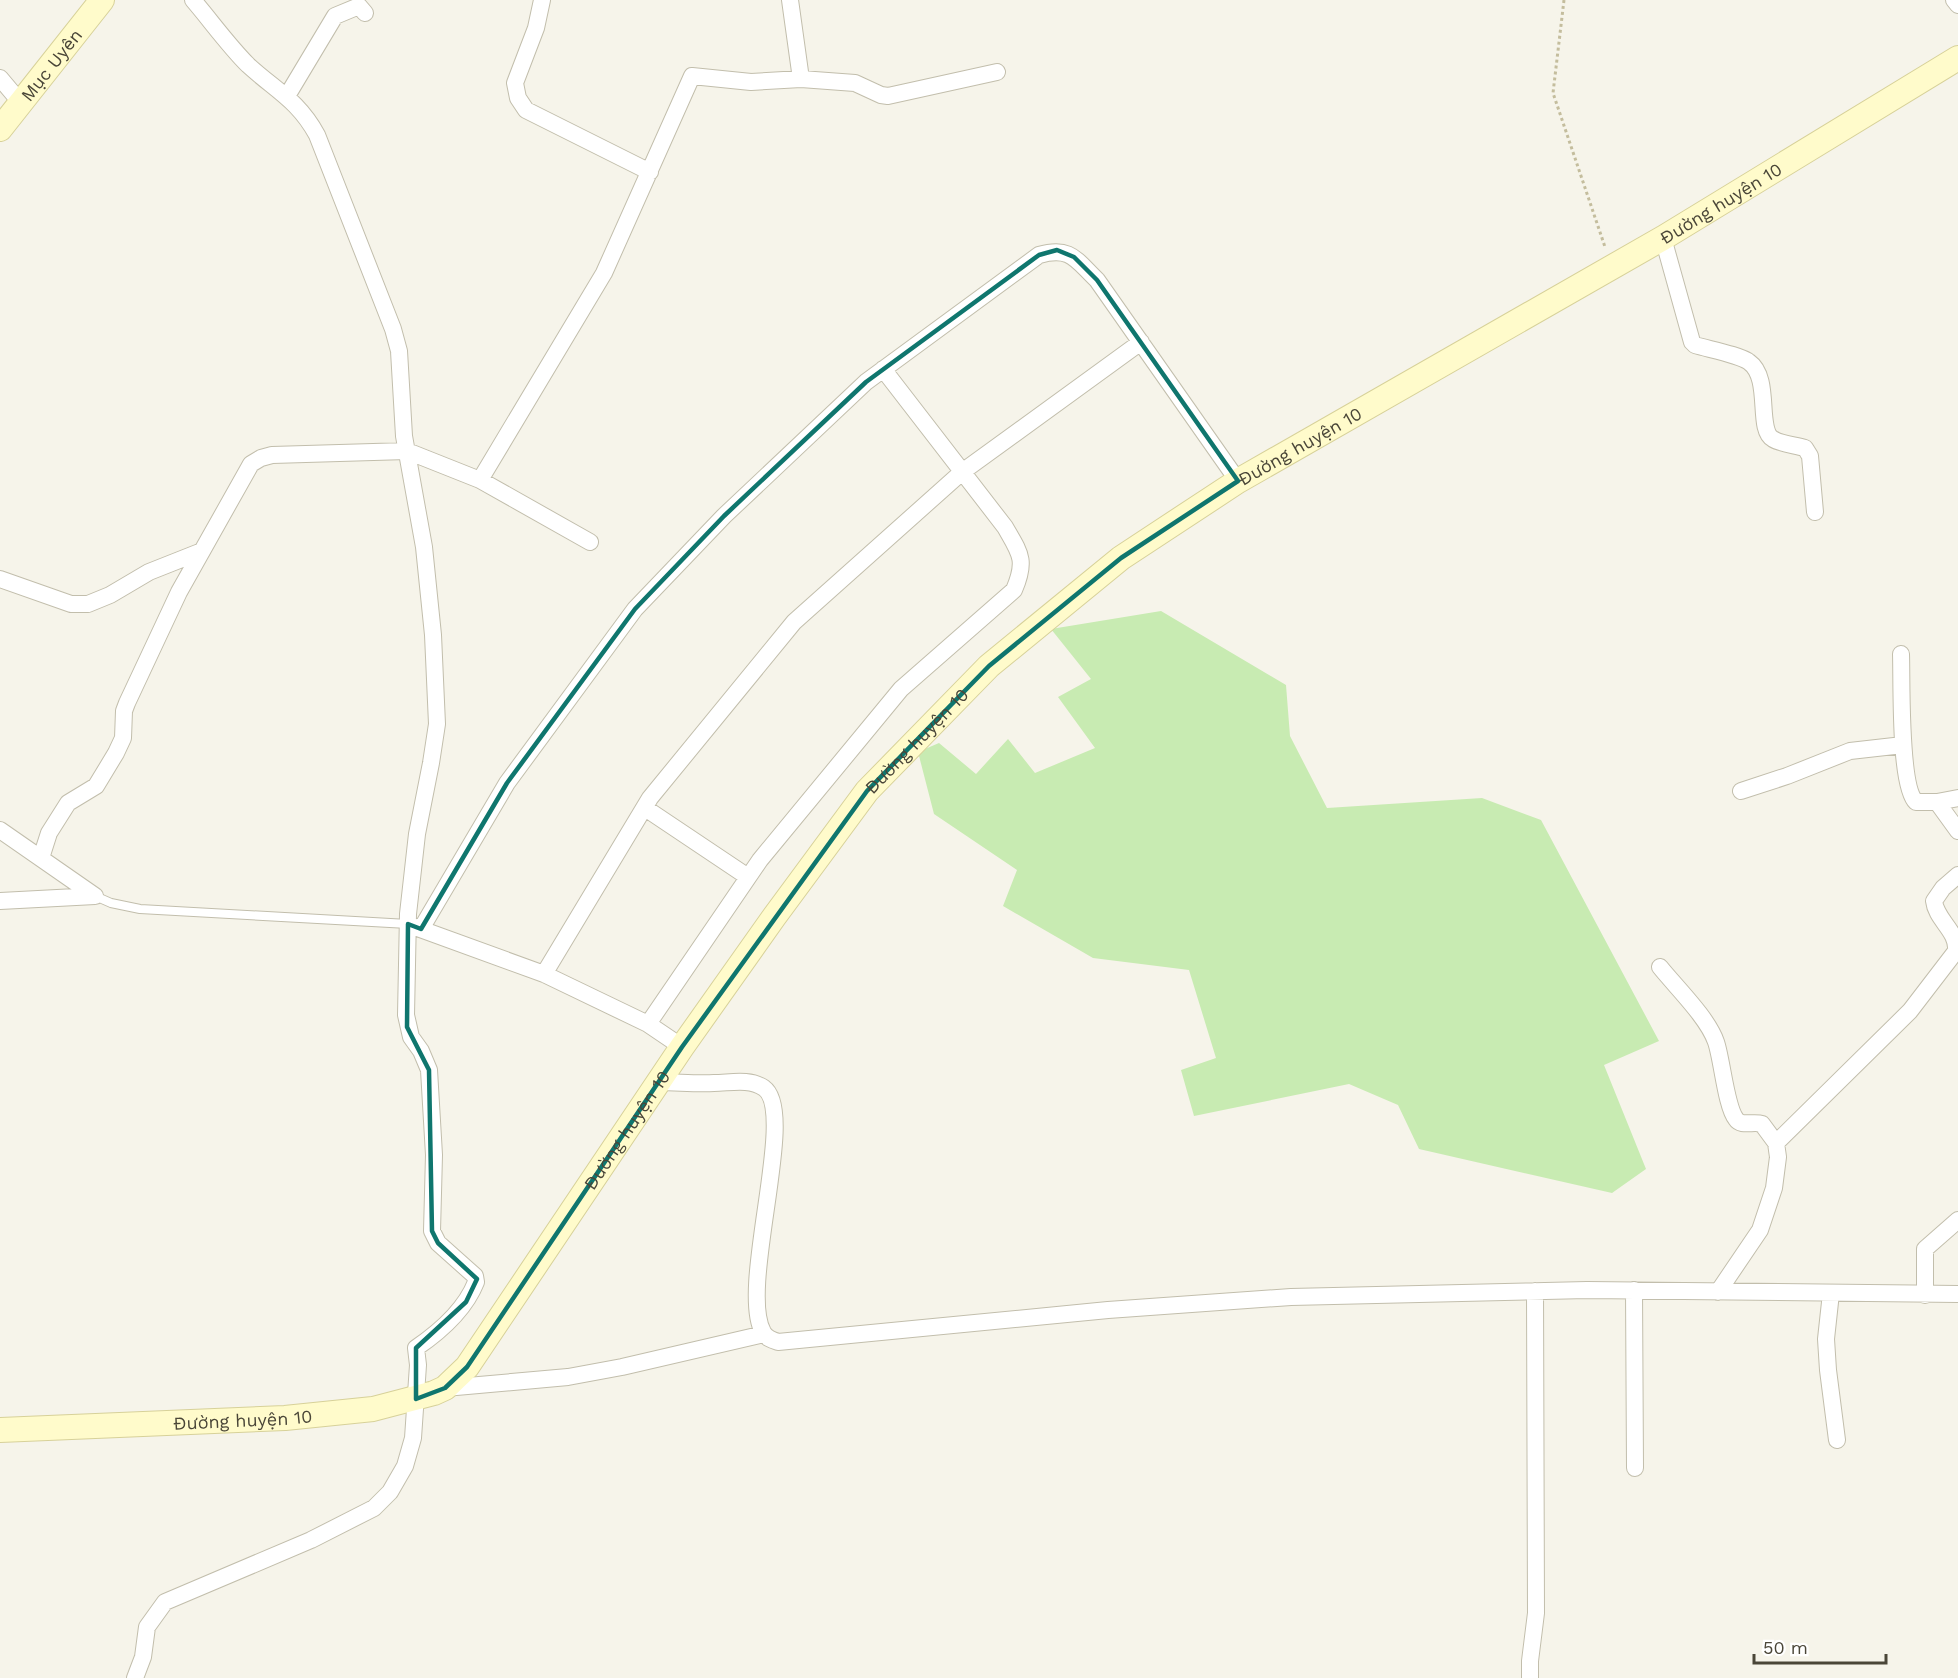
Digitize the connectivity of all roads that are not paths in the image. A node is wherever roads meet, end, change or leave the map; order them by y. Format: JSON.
{"nodes":[{"id":1,"x":102,"y":0,"type":"edge"},
{"id":2,"x":193,"y":0,"type":"edge"},
{"id":3,"x":542,"y":0,"type":"edge"},
{"id":4,"x":789,"y":0,"type":"edge"},
{"id":5,"x":1954,"y":0,"type":"edge"},
{"id":6,"x":1958,"y":5,"type":"edge"},
{"id":7,"x":364,"y":13,"type":"dead end"},
{"id":8,"x":1958,"y":58,"type":"edge"},
{"id":9,"x":997,"y":72,"type":"dead end"},
{"id":10,"x":0,"y":78,"type":"edge"},
{"id":11,"x":801,"y":79,"type":"junction"},
{"id":12,"x":287,"y":96,"type":"junction"},
{"id":13,"x":21,"y":103,"type":"junction"},
{"id":14,"x":0,"y":129,"type":"edge"},
{"id":15,"x":650,"y":172,"type":"junction"},
{"id":16,"x":1663,"y":238,"type":"junction"},
{"id":17,"x":1141,"y":342,"type":"junction"},
{"id":18,"x":883,"y":369,"type":"junction"},
{"id":19,"x":407,"y":451,"type":"junction"},
{"id":20,"x":962,"y":472,"type":"junction"},
{"id":21,"x":480,"y":480,"type":"junction"},
{"id":22,"x":1238,"y":481,"type":"junction"},
{"id":23,"x":1815,"y":512,"type":"dead end"},
{"id":24,"x":590,"y":542,"type":"dead end"},
{"id":25,"x":202,"y":551,"type":"junction"},
{"id":26,"x":0,"y":579,"type":"edge"},
{"id":27,"x":1901,"y":654,"type":"dead end"},
{"id":28,"x":1903,"y":745,"type":"junction"},
{"id":29,"x":1741,"y":791,"type":"dead end"},
{"id":30,"x":1958,"y":798,"type":"edge"},
{"id":31,"x":1937,"y":802,"type":"junction"},
{"id":32,"x":645,"y":808,"type":"junction"},
{"id":33,"x":0,"y":830,"type":"edge"},
{"id":34,"x":1958,"y":831,"type":"edge"},
{"id":35,"x":41,"y":858,"type":"junction"},
{"id":36,"x":1958,"y":875,"type":"edge"},
{"id":37,"x":748,"y":877,"type":"junction"},
{"id":38,"x":95,"y":896,"type":"junction"},
{"id":39,"x":0,"y":901,"type":"edge"},
{"id":40,"x":415,"y":927,"type":"junction"},
{"id":41,"x":1660,"y":967,"type":"dead end"},
{"id":42,"x":544,"y":974,"type":"junction"},
{"id":43,"x":648,"y":1024,"type":"junction"},
{"id":44,"x":682,"y":1047,"type":"junction"},
{"id":45,"x":659,"y":1082,"type":"junction"},
{"id":46,"x":1776,"y":1143,"type":"junction"},
{"id":47,"x":1958,"y":1220,"type":"edge"},
{"id":48,"x":1634,"y":1290,"type":"junction"},
{"id":49,"x":1535,"y":1291,"type":"junction"},
{"id":50,"x":1718,"y":1292,"type":"junction"},
{"id":51,"x":1831,"y":1293,"type":"junction"},
{"id":52,"x":1925,"y":1294,"type":"junction"},
{"id":53,"x":1958,"y":1294,"type":"edge"},
{"id":54,"x":764,"y":1334,"type":"junction"},
{"id":55,"x":445,"y":1388,"type":"junction"},
{"id":56,"x":416,"y":1399,"type":"junction"},
{"id":57,"x":0,"y":1430,"type":"edge"},
{"id":58,"x":1837,"y":1440,"type":"dead end"},
{"id":59,"x":1635,"y":1468,"type":"dead end"},
{"id":60,"x":135,"y":1678,"type":"edge"},
{"id":61,"x":1530,"y":1678,"type":"edge"}],
"edges":[{"from":1,"to":13,"type":"street","name":"Mục Uyên"},
{"from":2,"to":12,"type":"street"},
{"from":3,"to":15,"type":"street"},
{"from":4,"to":11,"type":"street"},
{"from":5,"to":6,"type":"street"},
{"from":7,"to":12,"type":"street"},
{"from":8,"to":16,"type":"street","name":"Đường huyện 10"},
{"from":9,"to":11,"type":"street"},
{"from":10,"to":13,"type":"street"},
{"from":11,"to":15,"type":"street"},
{"from":12,"to":19,"type":"street"},
{"from":13,"to":14,"type":"street","name":"Mục Uyên"},
{"from":15,"to":21,"type":"street"},
{"from":16,"to":22,"type":"street","name":"Đường huyện 10"},
{"from":16,"to":23,"type":"street"},
{"from":17,"to":18,"type":"street"},
{"from":17,"to":20,"type":"street"},
{"from":17,"to":22,"type":"street"},
{"from":18,"to":20,"type":"street"},
{"from":18,"to":40,"type":"street"},
{"from":19,"to":21,"type":"street"},
{"from":19,"to":25,"type":"street"},
{"from":19,"to":40,"type":"street"},
{"from":20,"to":32,"type":"street"},
{"from":20,"to":37,"type":"street"},
{"from":21,"to":24,"type":"street"},
{"from":22,"to":44,"type":"street","name":"Đường huyện 10"},
{"from":25,"to":26,"type":"street"},
{"from":25,"to":35,"type":"street"},
{"from":27,"to":28,"type":"street"},
{"from":28,"to":29,"type":"street"},
{"from":28,"to":31,"type":"street"},
{"from":30,"to":31,"type":"street"},
{"from":31,"to":34,"type":"street"},
{"from":32,"to":37,"type":"street"},
{"from":32,"to":42,"type":"street"},
{"from":33,"to":35,"type":"street"},
{"from":35,"to":38,"type":"street"},
{"from":36,"to":46,"type":"street"},
{"from":37,"to":43,"type":"street"},
{"from":38,"to":39,"type":"street"},
{"from":38,"to":40,"type":"lane"},
{"from":40,"to":42,"type":"street"},
{"from":40,"to":56,"type":"street"},
{"from":41,"to":46,"type":"street"},
{"from":42,"to":43,"type":"street"},
{"from":43,"to":44,"type":"street"},
{"from":44,"to":45,"type":"street","name":"Đường huyện 10"},
{"from":45,"to":54,"type":"street"},
{"from":45,"to":55,"type":"street","name":"Đường huyện 10"},
{"from":46,"to":50,"type":"street"},
{"from":47,"to":52,"type":"street"},
{"from":48,"to":49,"type":"street"},
{"from":48,"to":50,"type":"street"},
{"from":48,"to":59,"type":"street"},
{"from":49,"to":54,"type":"street"},
{"from":49,"to":61,"type":"street"},
{"from":50,"to":51,"type":"street"},
{"from":51,"to":52,"type":"street"},
{"from":51,"to":58,"type":"street"},
{"from":52,"to":53,"type":"street"},
{"from":54,"to":55,"type":"street"},
{"from":55,"to":56,"type":"street","name":"Đường huyện 10"},
{"from":56,"to":57,"type":"street","name":"Đường huyện 10"},
{"from":56,"to":60,"type":"street"}]}
